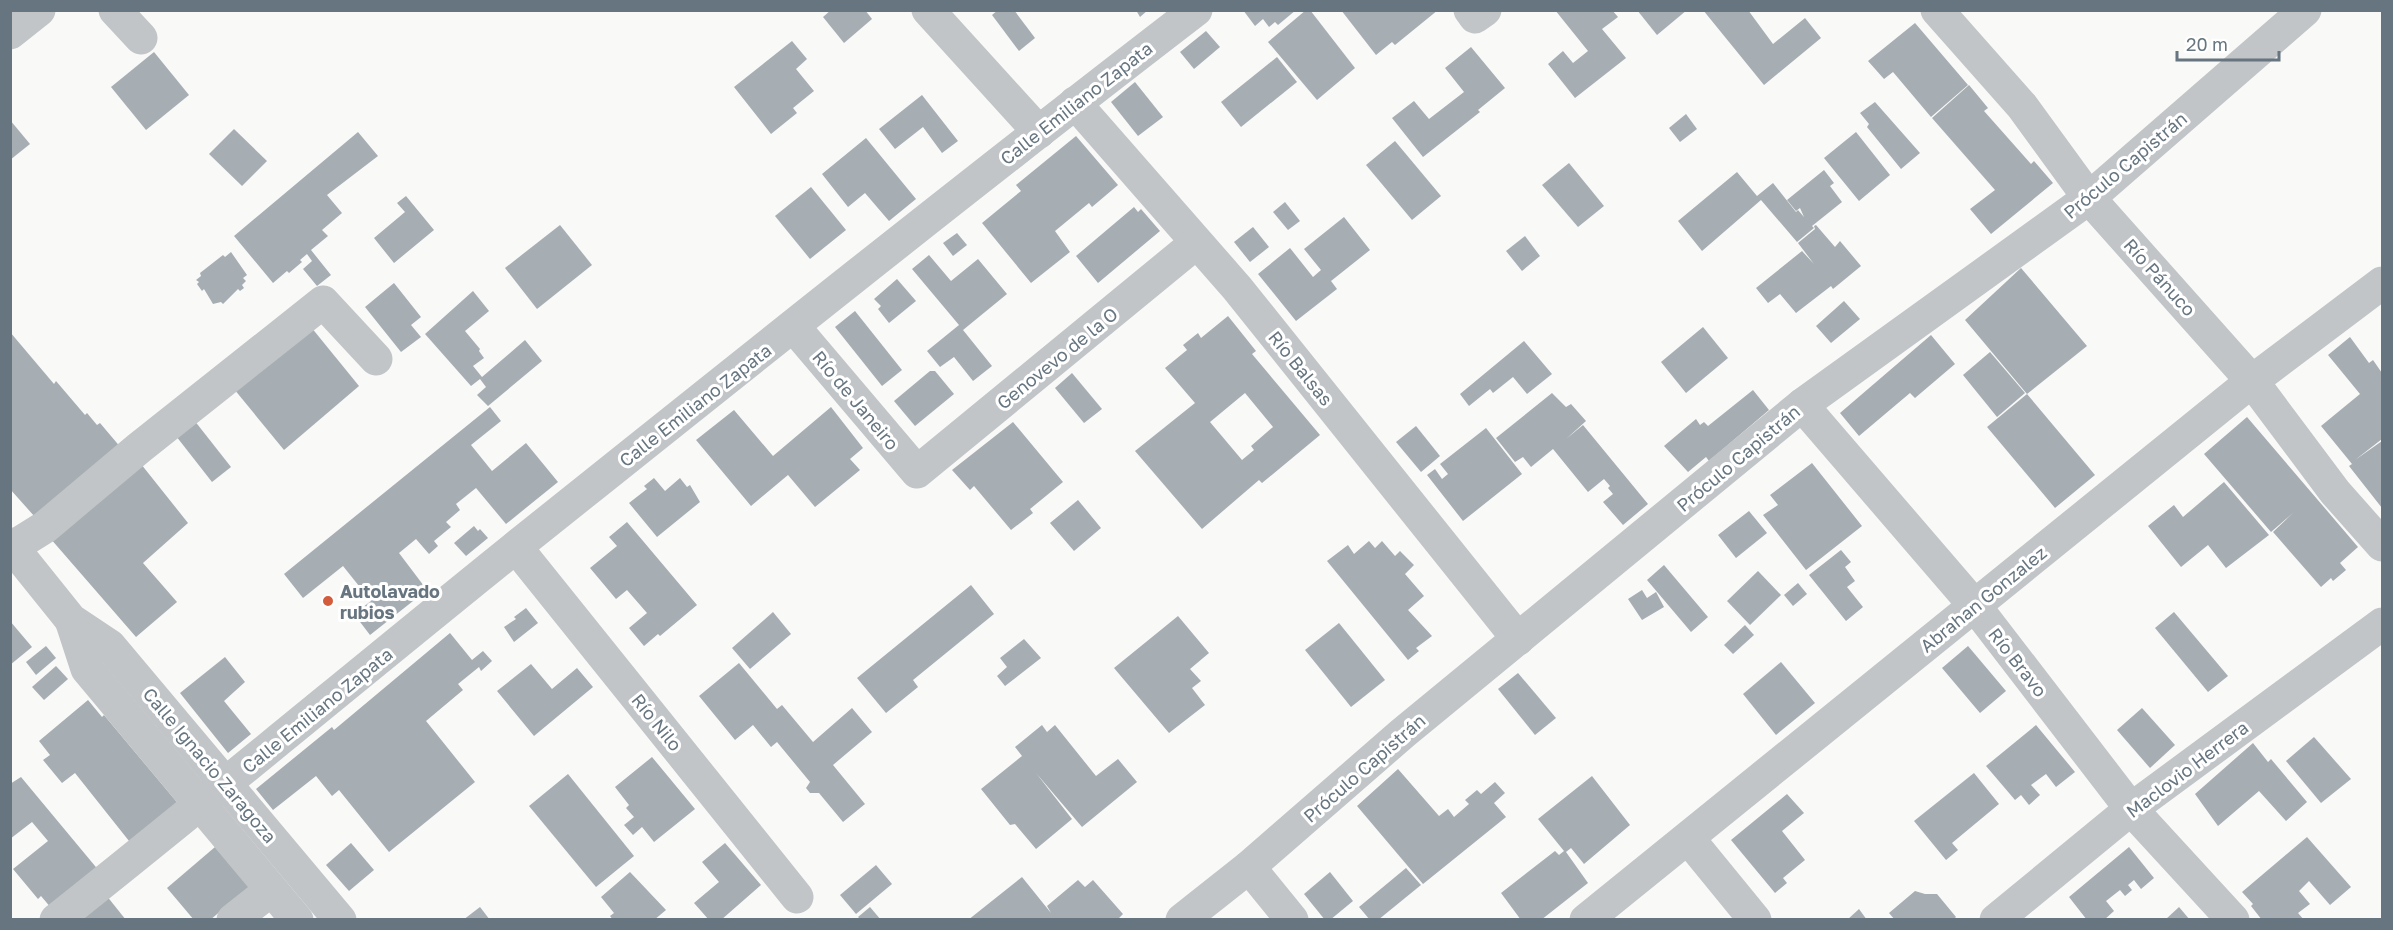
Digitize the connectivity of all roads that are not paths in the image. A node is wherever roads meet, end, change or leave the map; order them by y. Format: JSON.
{"nodes":[{"id":1,"x":39,"y":10,"type":"edge"},
{"id":2,"x":115,"y":10,"type":"edge"},
{"id":3,"x":928,"y":10,"type":"edge"},
{"id":4,"x":1196,"y":10,"type":"edge"},
{"id":5,"x":1937,"y":10,"type":"edge"},
{"id":6,"x":2305,"y":10,"type":"edge"},
{"id":7,"x":10,"y":33,"type":"edge"},
{"id":8,"x":141,"y":38,"type":"dead end"},
{"id":9,"x":1075,"y":103,"type":"junction"},
{"id":10,"x":1039,"y":132,"type":"junction"},
{"id":11,"x":2089,"y":198,"type":"junction"},
{"id":12,"x":1196,"y":243,"type":"junction"},
{"id":13,"x":2382,"y":283,"type":"edge"},
{"id":14,"x":794,"y":327,"type":"junction"},
{"id":15,"x":376,"y":359,"type":"dead end"},
{"id":16,"x":2252,"y":381,"type":"junction"},
{"id":17,"x":1802,"y":405,"type":"junction"},
{"id":18,"x":917,"y":472,"type":"joint"},
{"id":19,"x":2382,"y":545,"type":"edge"},
{"id":20,"x":12,"y":546,"type":"edge"},
{"id":21,"x":516,"y":547,"type":"junction"},
{"id":22,"x":1975,"y":606,"type":"junction"},
{"id":23,"x":71,"y":620,"type":"junction"},
{"id":24,"x":2382,"y":624,"type":"edge"},
{"id":25,"x":1518,"y":639,"type":"junction"},
{"id":26,"x":225,"y":784,"type":"junction"},
{"id":27,"x":200,"y":806,"type":"junction"},
{"id":28,"x":2132,"y":809,"type":"junction"},
{"id":29,"x":1689,"y":838,"type":"junction"},
{"id":30,"x":1249,"y":867,"type":"junction"},
{"id":31,"x":272,"y":890,"type":"junction"},
{"id":32,"x":797,"y":897,"type":"dead end"},
{"id":33,"x":56,"y":920,"type":"edge"},
{"id":34,"x":233,"y":920,"type":"edge"},
{"id":35,"x":297,"y":920,"type":"edge"},
{"id":36,"x":340,"y":920,"type":"edge"},
{"id":37,"x":1182,"y":920,"type":"edge"},
{"id":38,"x":1292,"y":920,"type":"edge"},
{"id":39,"x":1586,"y":920,"type":"edge"},
{"id":40,"x":1755,"y":920,"type":"edge"},
{"id":41,"x":1996,"y":920,"type":"edge"},
{"id":42,"x":2233,"y":920,"type":"edge"}],
"edges":[{"from":1,"to":7,"type":"street"},
{"from":2,"to":8,"type":"street"},
{"from":3,"to":10,"type":"street"},
{"from":4,"to":9,"type":"street","name":"Calle Emiliano Zapata"},
{"from":5,"to":11,"type":"street","name":"Río Pánuco"},
{"from":6,"to":11,"type":"street","name":"Próculo Capistrán"},
{"from":9,"to":10,"type":"street","name":"Calle Emiliano Zapata"},
{"from":9,"to":12,"type":"street","name":"Río Balsas"},
{"from":10,"to":14,"type":"street","name":"Calle Emiliano Zapata"},
{"from":11,"to":16,"type":"street","name":"Río Pánuco"},
{"from":11,"to":17,"type":"street","name":"Próculo Capistrán"},
{"from":12,"to":18,"type":"street","name":"Genovevo de la O"},
{"from":12,"to":25,"type":"street","name":"Río Balsas"},
{"from":13,"to":16,"type":"street","name":"Abrahan Gonzalez"},
{"from":14,"to":18,"type":"street","name":"Río de Janeiro"},
{"from":14,"to":21,"type":"street","name":"Calle Emiliano Zapata"},
{"from":15,"to":20,"type":"street"},
{"from":16,"to":19,"type":"street","name":"Río Pánuco"},
{"from":16,"to":22,"type":"street","name":"Abrahan Gonzalez"},
{"from":17,"to":22,"type":"street","name":"Río Bravo"},
{"from":17,"to":25,"type":"street","name":"Próculo Capistrán"},
{"from":20,"to":23,"type":"street","name":"Calle Ignacio Zaragoza"},
{"from":21,"to":26,"type":"street","name":"Calle Emiliano Zapata"},
{"from":21,"to":32,"type":"street","name":"Río Nilo"},
{"from":22,"to":28,"type":"street","name":"Río Bravo"},
{"from":22,"to":29,"type":"street","name":"Abrahan Gonzalez"},
{"from":23,"to":26,"type":"street","name":"Calle Ignacio Zaragoza"},
{"from":23,"to":27,"type":"street","name":"Calle Ignacio Zaragoza"},
{"from":24,"to":28,"type":"street","name":"Maclovio Herrera"},
{"from":25,"to":30,"type":"street","name":"Próculo Capistrán"},
{"from":26,"to":27,"type":"street","name":"Calle Emiliano Zapata"},
{"from":26,"to":36,"type":"street","name":"Calle Ignacio Zaragoza"},
{"from":27,"to":31,"type":"street","name":"Calle Ignacio Zaragoza"},
{"from":27,"to":33,"type":"street","name":"Calle Emiliano Zapata"},
{"from":28,"to":41,"type":"street","name":"Maclovio Herrera"},
{"from":28,"to":42,"type":"street","name":"Río Bravo"},
{"from":29,"to":39,"type":"street","name":"Abrahan Gonzalez"},
{"from":29,"to":40,"type":"street"},
{"from":30,"to":37,"type":"street","name":"Próculo Capistrán"},
{"from":30,"to":38,"type":"street"},
{"from":31,"to":34,"type":"street"},
{"from":31,"to":35,"type":"street","name":"Calle Ignacio Zaragoza"}]}
